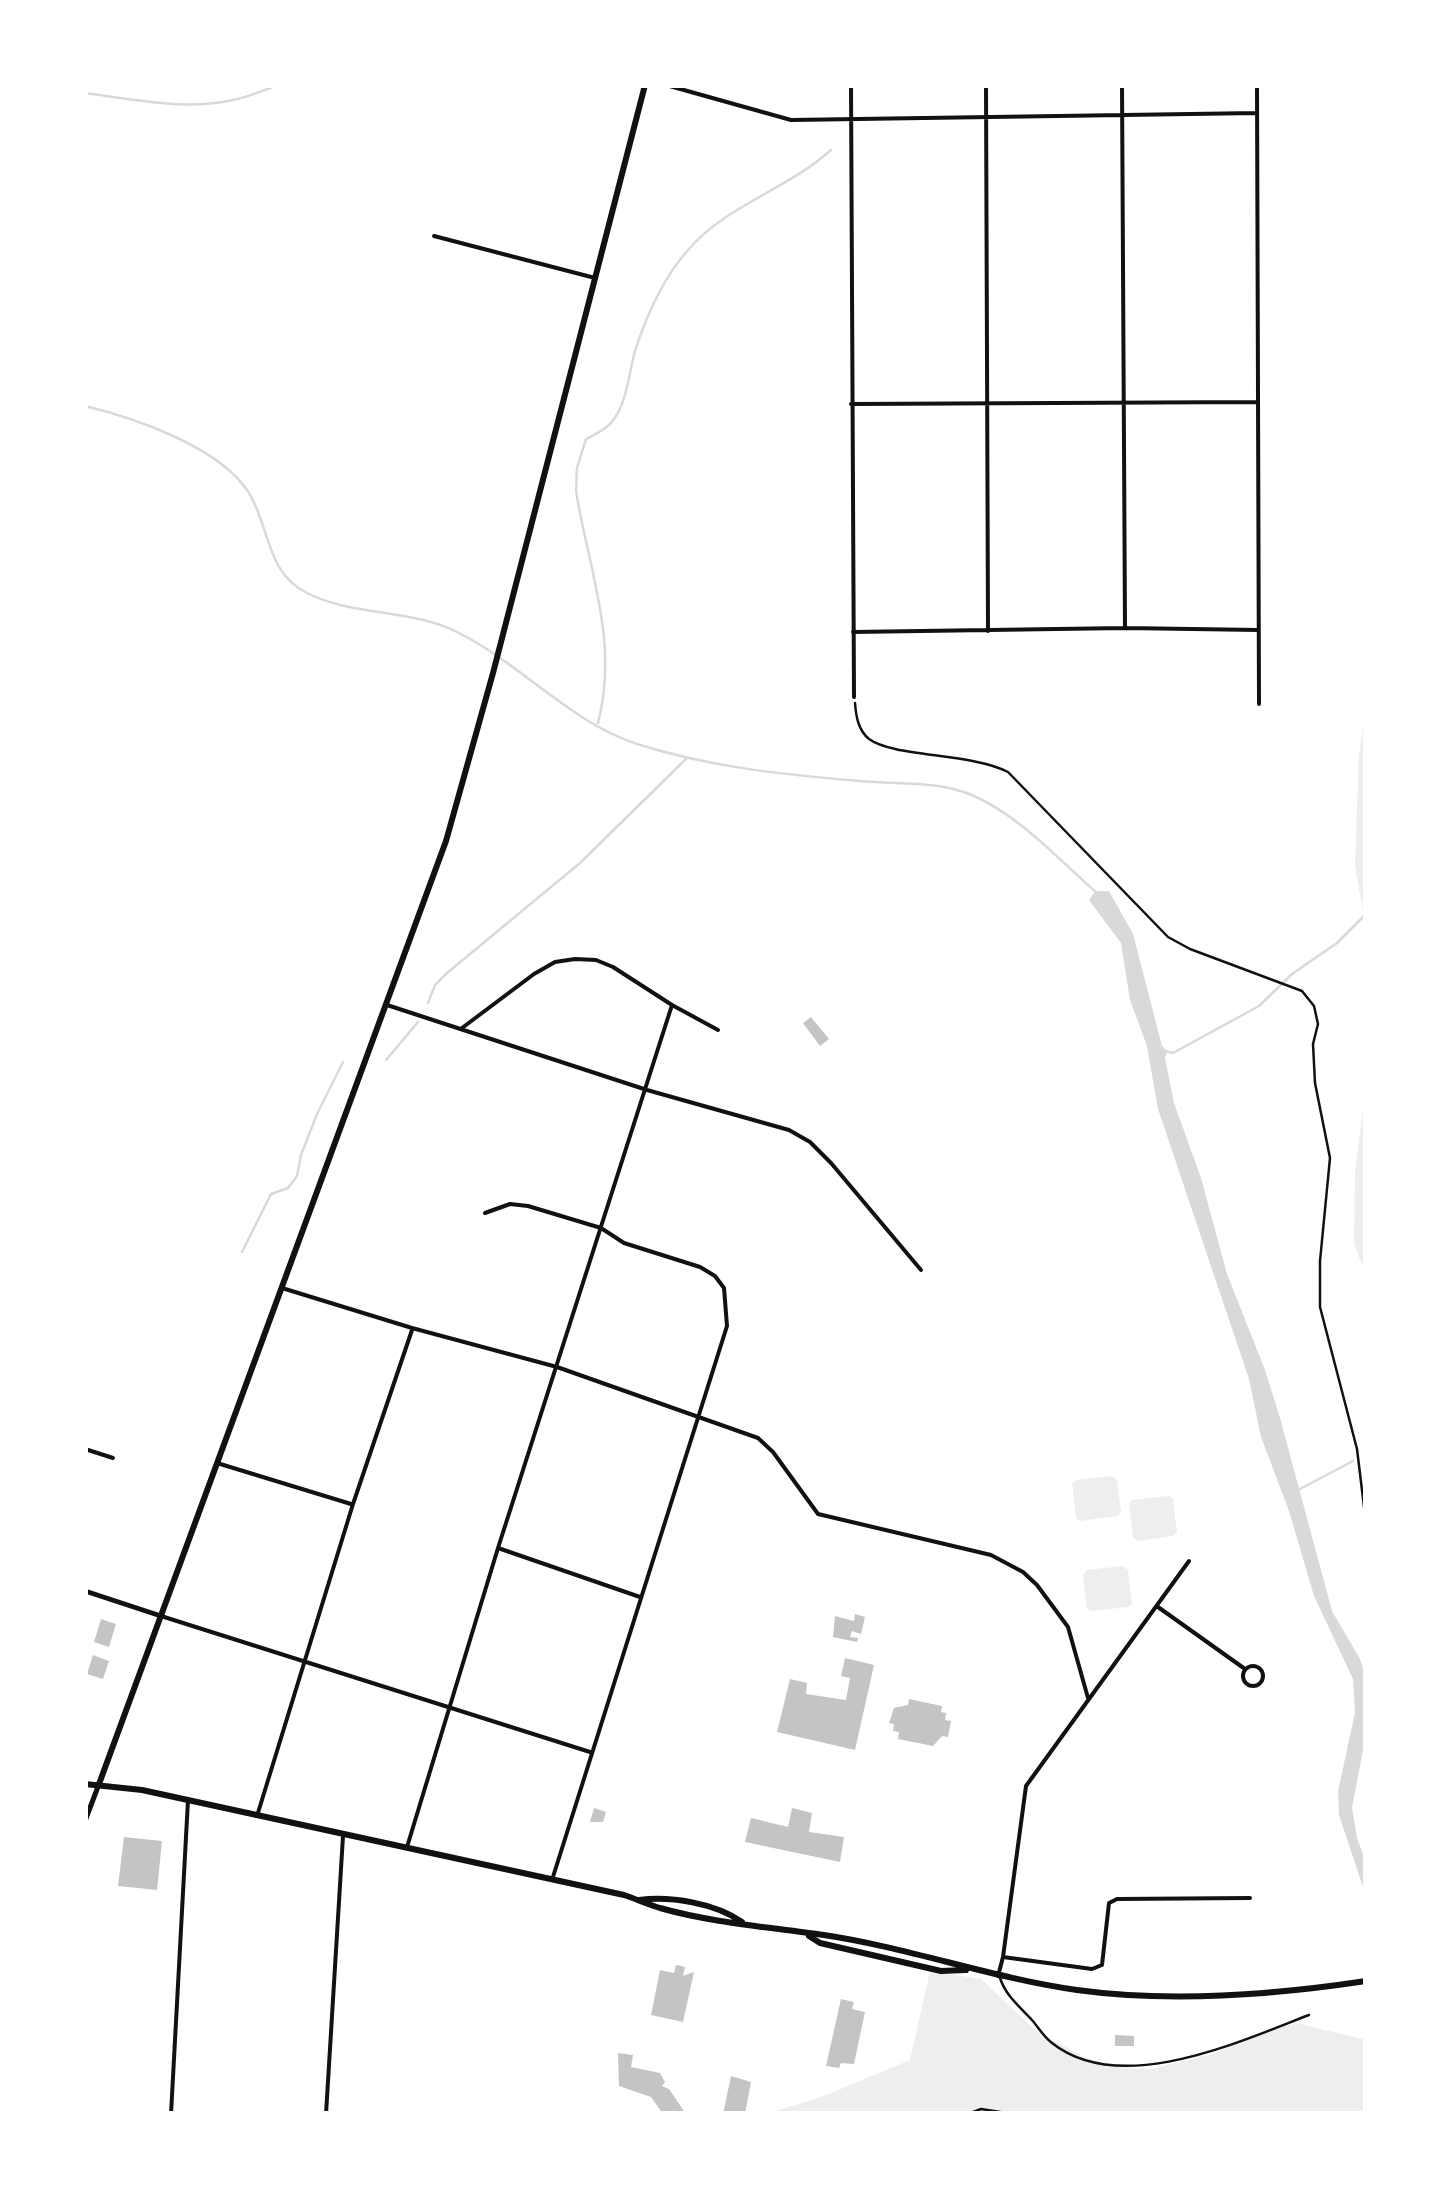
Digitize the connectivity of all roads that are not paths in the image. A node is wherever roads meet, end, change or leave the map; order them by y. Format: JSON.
{"nodes":[{"id":1,"x":645,"y":85,"type":"edge"},
{"id":2,"x":666,"y":85,"type":"edge"},
{"id":3,"x":851,"y":85,"type":"edge"},
{"id":4,"x":986,"y":85,"type":"edge"},
{"id":5,"x":1122,"y":85,"type":"edge"},
{"id":6,"x":1257,"y":85,"type":"edge"},
{"id":7,"x":1257,"y":113,"type":"junction"},
{"id":8,"x":1122,"y":115,"type":"junction"},
{"id":9,"x":986,"y":118,"type":"junction"},
{"id":10,"x":851,"y":119,"type":"junction"},
{"id":11,"x":434,"y":236,"type":"dead end"},
{"id":12,"x":596,"y":278,"type":"junction"},
{"id":13,"x":987,"y":402,"type":"junction"},
{"id":14,"x":1122,"y":402,"type":"junction"},
{"id":15,"x":1258,"y":402,"type":"junction"},
{"id":16,"x":852,"y":404,"type":"junction"},
{"id":17,"x":1125,"y":628,"type":"junction"},
{"id":18,"x":1258,"y":630,"type":"junction"},
{"id":19,"x":988,"y":631,"type":"junction"},
{"id":20,"x":853,"y":632,"type":"junction"},
{"id":21,"x":854,"y":696,"type":"road end"},
{"id":22,"x":1259,"y":704,"type":"dead end"},
{"id":23,"x":387,"y":1005,"type":"junction"},
{"id":24,"x":672,"y":1005,"type":"junction"},
{"id":25,"x":462,"y":1028,"type":"junction"},
{"id":26,"x":718,"y":1030,"type":"dead end"},
{"id":27,"x":647,"y":1090,"type":"junction"},
{"id":28,"x":485,"y":1213,"type":"dead end"},
{"id":29,"x":601,"y":1228,"type":"junction"},
{"id":30,"x":921,"y":1270,"type":"dead end"},
{"id":31,"x":282,"y":1288,"type":"junction"},
{"id":32,"x":412,"y":1328,"type":"junction"},
{"id":33,"x":557,"y":1367,"type":"junction"},
{"id":34,"x":698,"y":1418,"type":"junction"},
{"id":35,"x":85,"y":1449,"type":"edge"},
{"id":36,"x":113,"y":1458,"type":"dead end"},
{"id":37,"x":217,"y":1464,"type":"junction"},
{"id":38,"x":353,"y":1504,"type":"junction"},
{"id":39,"x":498,"y":1548,"type":"junction"},
{"id":40,"x":1188,"y":1560,"type":"dead end"},
{"id":41,"x":85,"y":1590,"type":"edge"},
{"id":42,"x":641,"y":1598,"type":"junction"},
{"id":43,"x":1158,"y":1606,"type":"junction"},
{"id":44,"x":161,"y":1616,"type":"junction"},
{"id":45,"x":306,"y":1662,"type":"junction"},
{"id":46,"x":1245,"y":1670,"type":"junction"},
{"id":47,"x":1088,"y":1698,"type":"junction"},
{"id":48,"x":450,"y":1708,"type":"junction"},
{"id":49,"x":592,"y":1752,"type":"junction"},
{"id":50,"x":85,"y":1784,"type":"edge"},
{"id":51,"x":99,"y":1784,"type":"junction"},
{"id":52,"x":188,"y":1800,"type":"junction"},
{"id":53,"x":257,"y":1816,"type":"junction"},
{"id":54,"x":85,"y":1821,"type":"edge"},
{"id":55,"x":343,"y":1836,"type":"junction"},
{"id":56,"x":407,"y":1848,"type":"junction"},
{"id":57,"x":552,"y":1880,"type":"junction"},
{"id":58,"x":1250,"y":1898,"type":"dead end"},
{"id":59,"x":1003,"y":1958,"type":"junction"},
{"id":60,"x":998,"y":1976,"type":"junction"},
{"id":61,"x":1366,"y":1981,"type":"edge"},
{"id":62,"x":1308,"y":2015,"type":"dead end"},
{"id":63,"x":171,"y":2114,"type":"edge"},
{"id":64,"x":326,"y":2114,"type":"edge"}],
"edges":[{"from":1,"to":12,"type":"main road"},
{"from":2,"to":10,"type":"street"},
{"from":3,"to":10,"type":"street"},
{"from":4,"to":9,"type":"street"},
{"from":5,"to":8,"type":"street"},
{"from":6,"to":7,"type":"street"},
{"from":7,"to":8,"type":"street"},
{"from":7,"to":15,"type":"street"},
{"from":8,"to":9,"type":"street"},
{"from":8,"to":14,"type":"street"},
{"from":9,"to":10,"type":"street"},
{"from":9,"to":13,"type":"street"},
{"from":10,"to":16,"type":"street"},
{"from":11,"to":12,"type":"street"},
{"from":12,"to":23,"type":"main road"},
{"from":13,"to":14,"type":"street"},
{"from":13,"to":16,"type":"street"},
{"from":13,"to":19,"type":"street"},
{"from":14,"to":15,"type":"street"},
{"from":14,"to":17,"type":"street"},
{"from":15,"to":18,"type":"street"},
{"from":16,"to":20,"type":"street"},
{"from":17,"to":18,"type":"street"},
{"from":17,"to":19,"type":"street"},
{"from":18,"to":22,"type":"street"},
{"from":19,"to":20,"type":"street"},
{"from":20,"to":21,"type":"street"},
{"from":23,"to":25,"type":"street"},
{"from":23,"to":31,"type":"main road"},
{"from":24,"to":25,"type":"street"},
{"from":24,"to":26,"type":"street"},
{"from":24,"to":27,"type":"street"},
{"from":25,"to":27,"type":"street"},
{"from":27,"to":29,"type":"street"},
{"from":27,"to":30,"type":"street"},
{"from":28,"to":29,"type":"street"},
{"from":29,"to":33,"type":"street"},
{"from":29,"to":34,"type":"street"},
{"from":31,"to":32,"type":"street"},
{"from":31,"to":37,"type":"main road"},
{"from":32,"to":33,"type":"street"},
{"from":32,"to":38,"type":"street"},
{"from":33,"to":34,"type":"street"},
{"from":33,"to":39,"type":"street"},
{"from":34,"to":42,"type":"street"},
{"from":34,"to":47,"type":"street"},
{"from":35,"to":36,"type":"street"},
{"from":37,"to":38,"type":"street"},
{"from":37,"to":44,"type":"main road"},
{"from":38,"to":45,"type":"street"},
{"from":39,"to":42,"type":"street"},
{"from":39,"to":48,"type":"street"},
{"from":40,"to":43,"type":"street"},
{"from":41,"to":44,"type":"street"},
{"from":42,"to":49,"type":"street"},
{"from":43,"to":46,"type":"street"},
{"from":43,"to":47,"type":"street"},
{"from":44,"to":45,"type":"street"},
{"from":44,"to":51,"type":"main road"},
{"from":45,"to":48,"type":"street"},
{"from":45,"to":53,"type":"street"},
{"from":46,"to":46,"type":"street"},
{"from":47,"to":59,"type":"street"},
{"from":48,"to":49,"type":"street"},
{"from":48,"to":56,"type":"street"},
{"from":49,"to":57,"type":"street"},
{"from":50,"to":51,"type":"main road"},
{"from":51,"to":52,"type":"main road"},
{"from":51,"to":54,"type":"street"},
{"from":52,"to":53,"type":"main road"},
{"from":52,"to":63,"type":"street"},
{"from":53,"to":55,"type":"main road"},
{"from":55,"to":56,"type":"main road"},
{"from":55,"to":64,"type":"street"},
{"from":56,"to":57,"type":"main road"},
{"from":57,"to":60,"type":"main road"},
{"from":58,"to":59,"type":"street"},
{"from":59,"to":60,"type":"street"},
{"from":60,"to":61,"type":"main road"},
{"from":60,"to":62,"type":"lane"}]}
